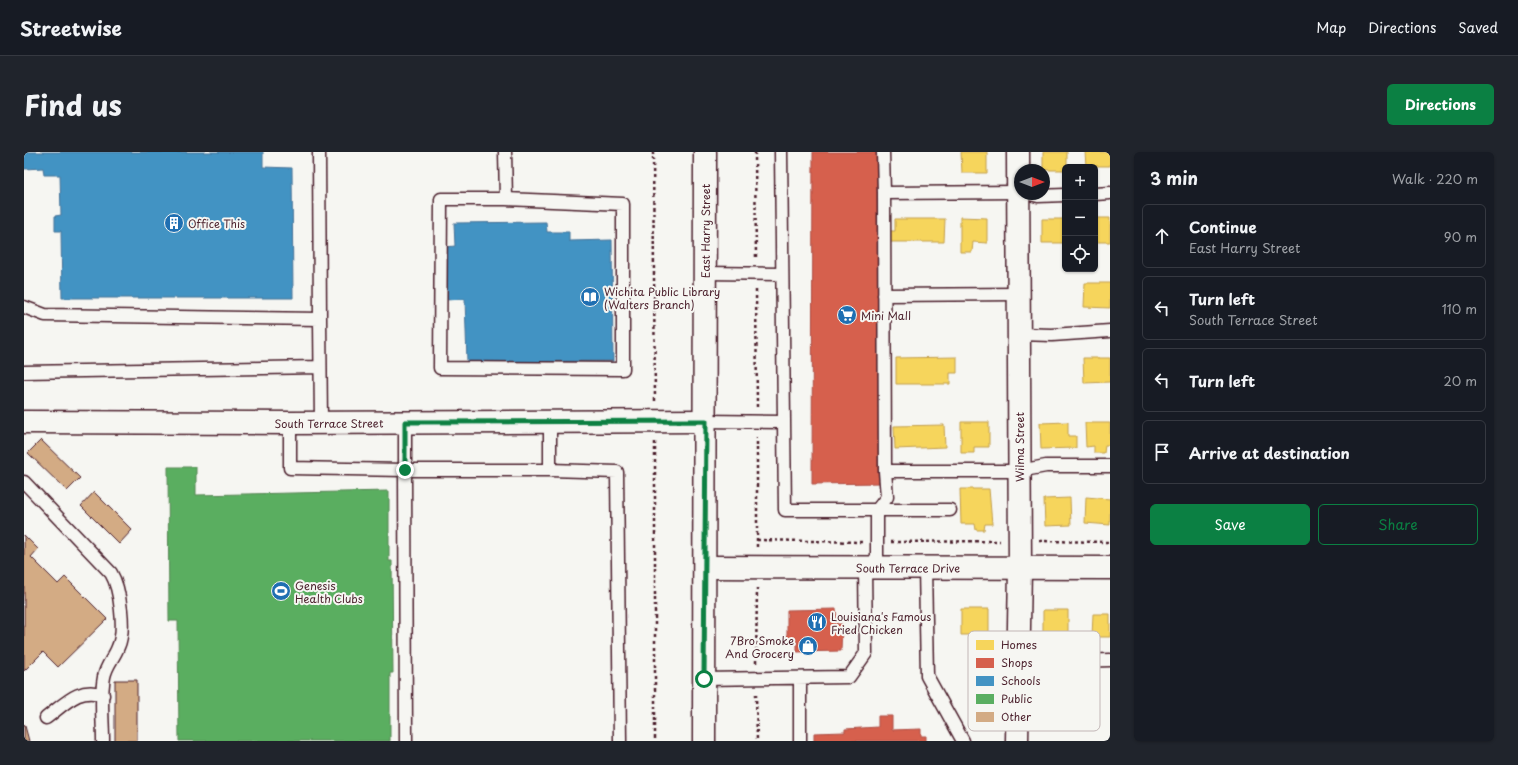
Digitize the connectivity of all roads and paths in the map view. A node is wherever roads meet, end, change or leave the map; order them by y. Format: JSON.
{"nodes":[{"id":1,"x":319,"y":152,"type":"edge"},
{"id":2,"x":505,"y":152,"type":"edge"},
{"id":3,"x":653,"y":152,"type":"edge"},
{"id":4,"x":705,"y":152,"type":"edge"},
{"id":5,"x":755,"y":152,"type":"edge"},
{"id":6,"x":781,"y":152,"type":"edge"},
{"id":7,"x":883,"y":152,"type":"edge"},
{"id":8,"x":1018,"y":152,"type":"edge"},
{"id":9,"x":1019,"y":164,"type":"edge"},
{"id":10,"x":1014,"y":192,"type":"edge"},
{"id":11,"x":884,"y":193,"type":"junction"},
{"id":12,"x":1098,"y":194,"type":"edge"},
{"id":13,"x":1110,"y":194,"type":"edge"},
{"id":14,"x":1062,"y":195,"type":"edge"},
{"id":15,"x":1050,"y":196,"type":"edge"},
{"id":16,"x":506,"y":199,"type":"junction"},
{"id":17,"x":1022,"y":200,"type":"edge"},
{"id":18,"x":706,"y":273,"type":"junction"},
{"id":19,"x":756,"y":274,"type":"junction"},
{"id":20,"x":782,"y":274,"type":"junction"},
{"id":21,"x":1018,"y":294,"type":"junction"},
{"id":22,"x":884,"y":295,"type":"junction"},
{"id":23,"x":24,"y":307,"type":"edge"},
{"id":24,"x":320,"y":319,"type":"junction"},
{"id":25,"x":1110,"y":331,"type":"edge"},
{"id":26,"x":1018,"y":334,"type":"junction"},
{"id":27,"x":319,"y":367,"type":"junction"},
{"id":28,"x":24,"y":372,"type":"edge"},
{"id":29,"x":655,"y":421,"type":"junction"},
{"id":30,"x":706,"y":421,"type":"junction"},
{"id":31,"x":24,"y":422,"type":"edge"},
{"id":32,"x":405,"y":422,"type":"junction"},
{"id":33,"x":550,"y":422,"type":"junction"},
{"id":34,"x":757,"y":422,"type":"junction"},
{"id":35,"x":784,"y":422,"type":"junction"},
{"id":36,"x":290,"y":423,"type":"junction"},
{"id":37,"x":321,"y":423,"type":"junction"},
{"id":38,"x":1110,"y":466,"type":"edge"},
{"id":39,"x":405,"y":470,"type":"junction"},
{"id":40,"x":550,"y":470,"type":"junction"},
{"id":41,"x":886,"y":471,"type":"junction"},
{"id":42,"x":1018,"y":471,"type":"junction"},
{"id":43,"x":24,"y":482,"type":"edge"},
{"id":44,"x":877,"y":510,"type":"junction"},
{"id":45,"x":950,"y":510,"type":"dead end"},
{"id":46,"x":757,"y":540,"type":"junction"},
{"id":47,"x":1020,"y":541,"type":"junction"},
{"id":48,"x":877,"y":542,"type":"junction"},
{"id":49,"x":1110,"y":542,"type":"edge"},
{"id":50,"x":705,"y":567,"type":"junction"},
{"id":51,"x":757,"y":567,"type":"junction"},
{"id":52,"x":871,"y":567,"type":"junction"},
{"id":53,"x":925,"y":567,"type":"junction"},
{"id":54,"x":1020,"y":568,"type":"junction"},
{"id":55,"x":1110,"y":568,"type":"edge"},
{"id":56,"x":1019,"y":631,"type":"edge"},
{"id":57,"x":1100,"y":660,"type":"edge"},
{"id":58,"x":1110,"y":660,"type":"edge"},
{"id":59,"x":756,"y":678,"type":"junction"},
{"id":60,"x":800,"y":678,"type":"junction"},
{"id":61,"x":704,"y":679,"type":"junction"},
{"id":62,"x":103,"y":695,"type":"junction"},
{"id":63,"x":46,"y":718,"type":"dead end"},
{"id":64,"x":1017,"y":731,"type":"edge"},
{"id":65,"x":103,"y":741,"type":"edge"},
{"id":66,"x":406,"y":741,"type":"edge"},
{"id":67,"x":620,"y":741,"type":"edge"},
{"id":68,"x":655,"y":741,"type":"edge"},
{"id":69,"x":704,"y":741,"type":"edge"},
{"id":70,"x":757,"y":741,"type":"edge"},
{"id":71,"x":800,"y":741,"type":"edge"},
{"id":72,"x":963,"y":741,"type":"edge"},
{"id":73,"x":1017,"y":741,"type":"edge"}],
"edges":[{"from":1,"to":24,"type":"lane"},
{"from":2,"to":16,"type":"lane"},
{"from":3,"to":29,"type":"path"},
{"from":4,"to":18,"type":"street","name":"East Harry Street"},
{"from":5,"to":19,"type":"path"},
{"from":6,"to":20,"type":"lane"},
{"from":7,"to":11,"type":"lane"},
{"from":8,"to":9,"type":"street","name":"Wilma Street"},
{"from":10,"to":11,"type":"lane"},
{"from":11,"to":22,"type":"lane"},
{"from":12,"to":13,"type":"lane"},
{"from":14,"to":15,"type":"lane"},
{"from":16,"to":16,"type":"lane"},
{"from":17,"to":21,"type":"street","name":"Wilma Street"},
{"from":18,"to":19,"type":"lane"},
{"from":18,"to":30,"type":"street","name":"East Harry Street"},
{"from":19,"to":20,"type":"lane"},
{"from":19,"to":34,"type":"path"},
{"from":20,"to":35,"type":"lane"},
{"from":21,"to":22,"type":"lane"},
{"from":21,"to":26,"type":"street","name":"Wilma Street"},
{"from":22,"to":41,"type":"lane"},
{"from":23,"to":24,"type":"lane"},
{"from":24,"to":27,"type":"lane"},
{"from":25,"to":26,"type":"lane"},
{"from":26,"to":42,"type":"street","name":"Wilma Street"},
{"from":27,"to":28,"type":"lane"},
{"from":27,"to":37,"type":"lane"},
{"from":29,"to":30,"type":"street","name":"South Terrace Street"},
{"from":29,"to":33,"type":"street","name":"South Terrace Street"},
{"from":29,"to":68,"type":"path"},
{"from":30,"to":34,"type":"lane"},
{"from":30,"to":50,"type":"street","name":"East Harry Street"},
{"from":31,"to":36,"type":"street","name":"South Terrace Street"},
{"from":32,"to":33,"type":"street","name":"South Terrace Street"},
{"from":32,"to":37,"type":"street","name":"South Terrace Street"},
{"from":32,"to":39,"type":"lane"},
{"from":33,"to":40,"type":"lane"},
{"from":34,"to":35,"type":"lane"},
{"from":34,"to":46,"type":"path"},
{"from":35,"to":44,"type":"lane"},
{"from":36,"to":37,"type":"street","name":"South Terrace Street"},
{"from":36,"to":39,"type":"lane"},
{"from":38,"to":42,"type":"lane"},
{"from":39,"to":40,"type":"lane"},
{"from":39,"to":66,"type":"lane"},
{"from":40,"to":67,"type":"lane"},
{"from":41,"to":42,"type":"lane"},
{"from":41,"to":44,"type":"lane"},
{"from":42,"to":47,"type":"street","name":"Wilma Street"},
{"from":43,"to":62,"type":"lane"},
{"from":44,"to":45,"type":"lane"},
{"from":44,"to":48,"type":"lane"},
{"from":46,"to":48,"type":"path"},
{"from":46,"to":51,"type":"path"},
{"from":47,"to":48,"type":"path"},
{"from":47,"to":49,"type":"path"},
{"from":47,"to":54,"type":"street","name":"Wilma Street"},
{"from":48,"to":52,"type":"lane"},
{"from":50,"to":51,"type":"street","name":"South Terrace Drive"},
{"from":50,"to":61,"type":"street","name":"East Harry Street"},
{"from":51,"to":52,"type":"street","name":"South Terrace Drive"},
{"from":51,"to":59,"type":"path"},
{"from":52,"to":53,"type":"street","name":"South Terrace Drive"},
{"from":52,"to":60,"type":"lane"},
{"from":53,"to":54,"type":"street","name":"South Terrace Drive"},
{"from":53,"to":72,"type":"lane"},
{"from":54,"to":55,"type":"street","name":"South Terrace Drive"},
{"from":54,"to":56,"type":"street","name":"Wilma Street"},
{"from":57,"to":58,"type":"lane"},
{"from":59,"to":60,"type":"lane"},
{"from":59,"to":61,"type":"lane"},
{"from":59,"to":70,"type":"path"},
{"from":60,"to":71,"type":"lane"},
{"from":61,"to":69,"type":"street","name":"East Harry Street"},
{"from":62,"to":63,"type":"lane"},
{"from":62,"to":65,"type":"lane"},
{"from":64,"to":73,"type":"street","name":"Wilma Street"}]}
